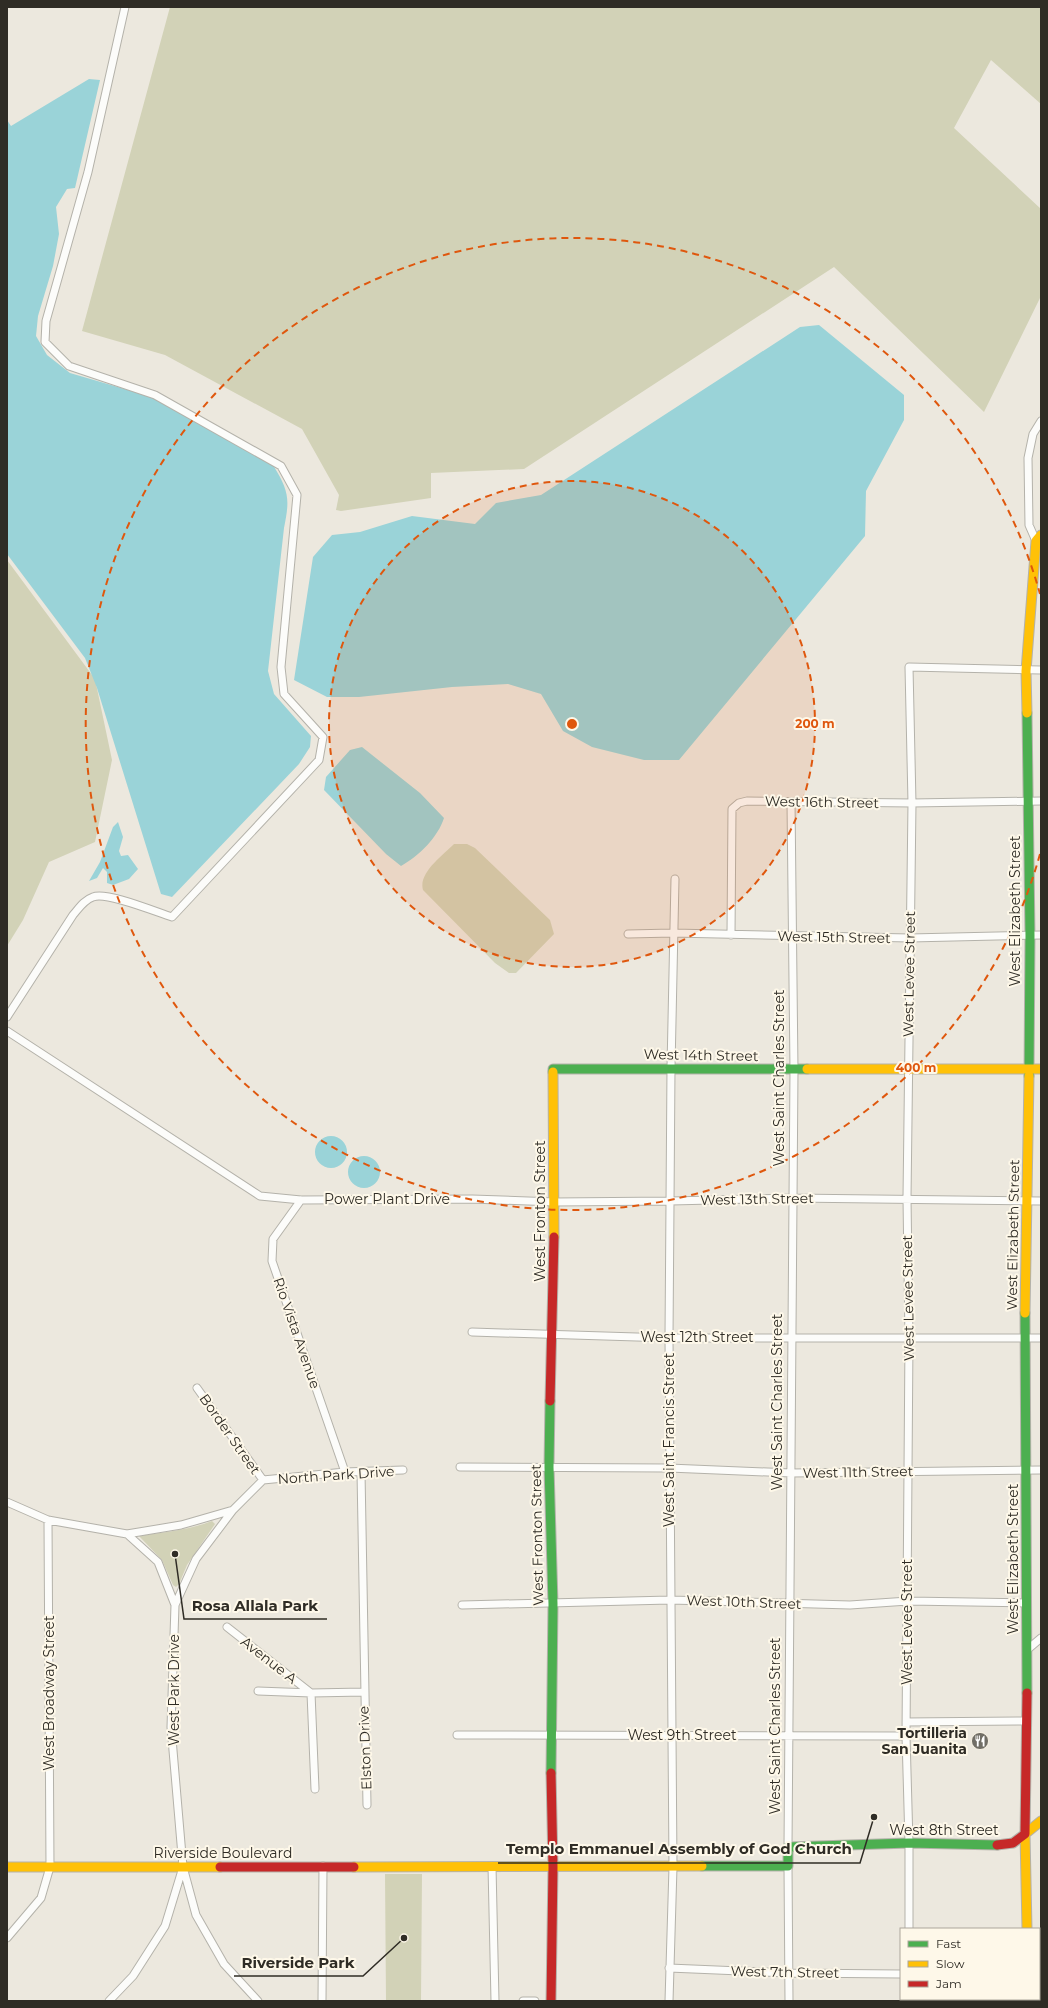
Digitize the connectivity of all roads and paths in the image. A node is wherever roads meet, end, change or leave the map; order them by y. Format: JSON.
{"nodes":[{"id":1,"x":125,"y":7,"type":"edge"},
{"id":2,"x":1041,"y":421,"type":"edge"},
{"id":3,"x":1038,"y":538,"type":"edge"},
{"id":4,"x":1041,"y":670,"type":"edge"},
{"id":5,"x":1026,"y":671,"type":"junction"},
{"id":6,"x":1028,"y":800,"type":"junction"},
{"id":7,"x":1041,"y":801,"type":"edge"},
{"id":8,"x":791,"y":802,"type":"junction"},
{"id":9,"x":912,"y":803,"type":"junction"},
{"id":10,"x":675,"y":879,"type":"dead end"},
{"id":11,"x":673,"y":933,"type":"junction"},
{"id":12,"x":628,"y":934,"type":"dead end"},
{"id":13,"x":731,"y":935,"type":"junction"},
{"id":14,"x":1030,"y":935,"type":"junction"},
{"id":15,"x":1041,"y":935,"type":"edge"},
{"id":16,"x":792,"y":937,"type":"junction"},
{"id":17,"x":910,"y":938,"type":"junction"},
{"id":18,"x":7,"y":1017,"type":"edge"},
{"id":19,"x":7,"y":1031,"type":"edge"},
{"id":20,"x":671,"y":1068,"type":"junction"},
{"id":21,"x":553,"y":1069,"type":"joint"},
{"id":22,"x":1041,"y":1069,"type":"edge"},
{"id":23,"x":794,"y":1070,"type":"junction"},
{"id":24,"x":907,"y":1070,"type":"junction"},
{"id":25,"x":1028,"y":1070,"type":"junction"},
{"id":26,"x":793,"y":1198,"type":"junction"},
{"id":27,"x":907,"y":1198,"type":"junction"},
{"id":28,"x":472,"y":1199,"type":"joint"},
{"id":29,"x":301,"y":1200,"type":"junction"},
{"id":30,"x":1028,"y":1200,"type":"junction"},
{"id":31,"x":672,"y":1201,"type":"junction"},
{"id":32,"x":1041,"y":1201,"type":"edge"},
{"id":33,"x":555,"y":1202,"type":"junction"},
{"id":34,"x":472,"y":1332,"type":"dead end"},
{"id":35,"x":552,"y":1334,"type":"junction"},
{"id":36,"x":791,"y":1337,"type":"junction"},
{"id":37,"x":669,"y":1338,"type":"junction"},
{"id":38,"x":1024,"y":1338,"type":"junction"},
{"id":39,"x":1041,"y":1338,"type":"edge"},
{"id":40,"x":909,"y":1339,"type":"junction"},
{"id":41,"x":197,"y":1388,"type":"dead end"},
{"id":42,"x":549,"y":1466,"type":"junction"},
{"id":43,"x":460,"y":1467,"type":"dead end"},
{"id":44,"x":669,"y":1468,"type":"junction"},
{"id":45,"x":403,"y":1470,"type":"dead end"},
{"id":46,"x":1027,"y":1470,"type":"junction"},
{"id":47,"x":1041,"y":1470,"type":"edge"},
{"id":48,"x":345,"y":1472,"type":"junction"},
{"id":49,"x":361,"y":1472,"type":"junction"},
{"id":50,"x":908,"y":1472,"type":"junction"},
{"id":51,"x":791,"y":1473,"type":"junction"},
{"id":52,"x":263,"y":1480,"type":"junction"},
{"id":53,"x":7,"y":1502,"type":"edge"},
{"id":54,"x":233,"y":1510,"type":"junction"},
{"id":55,"x":48,"y":1520,"type":"junction"},
{"id":56,"x":127,"y":1534,"type":"junction"},
{"id":57,"x":670,"y":1600,"type":"junction"},
{"id":58,"x":908,"y":1601,"type":"junction"},
{"id":59,"x":789,"y":1603,"type":"junction"},
{"id":60,"x":1026,"y":1603,"type":"junction"},
{"id":61,"x":462,"y":1604,"type":"dead end"},
{"id":62,"x":553,"y":1604,"type":"junction"},
{"id":63,"x":175,"y":1605,"type":"junction"},
{"id":64,"x":227,"y":1627,"type":"dead end"},
{"id":65,"x":1041,"y":1638,"type":"edge"},
{"id":66,"x":1028,"y":1649,"type":"junction"},
{"id":67,"x":258,"y":1691,"type":"dead end"},
{"id":68,"x":364,"y":1692,"type":"junction"},
{"id":69,"x":311,"y":1693,"type":"junction"},
{"id":70,"x":1026,"y":1721,"type":"junction"},
{"id":71,"x":906,"y":1722,"type":"junction"},
{"id":72,"x":457,"y":1735,"type":"dead end"},
{"id":73,"x":550,"y":1735,"type":"junction"},
{"id":74,"x":672,"y":1735,"type":"junction"},
{"id":75,"x":789,"y":1735,"type":"junction"},
{"id":76,"x":906,"y":1736,"type":"junction"},
{"id":77,"x":315,"y":1789,"type":"dead end"},
{"id":78,"x":367,"y":1805,"type":"dead end"},
{"id":79,"x":1041,"y":1821,"type":"edge"},
{"id":80,"x":1025,"y":1834,"type":"junction"},
{"id":81,"x":909,"y":1843,"type":"junction"},
{"id":82,"x":788,"y":1847,"type":"junction"},
{"id":83,"x":323,"y":1866,"type":"junction"},
{"id":84,"x":492,"y":1866,"type":"junction"},
{"id":85,"x":788,"y":1866,"type":"junction"},
{"id":86,"x":7,"y":1867,"type":"edge"},
{"id":87,"x":50,"y":1867,"type":"junction"},
{"id":88,"x":183,"y":1867,"type":"junction"},
{"id":89,"x":553,"y":1867,"type":"junction"},
{"id":90,"x":673,"y":1867,"type":"junction"},
{"id":91,"x":909,"y":1928,"type":"edge"},
{"id":92,"x":1027,"y":1928,"type":"edge"},
{"id":93,"x":7,"y":1938,"type":"edge"},
{"id":94,"x":669,"y":1968,"type":"junction"},
{"id":95,"x":789,"y":1973,"type":"junction"},
{"id":96,"x":900,"y":1974,"type":"edge"},
{"id":97,"x":109,"y":2001,"type":"edge"},
{"id":98,"x":258,"y":2001,"type":"edge"},
{"id":99,"x":322,"y":2001,"type":"edge"},
{"id":100,"x":495,"y":2001,"type":"edge"},
{"id":101,"x":523,"y":2001,"type":"edge"},
{"id":102,"x":535,"y":2001,"type":"edge"},
{"id":103,"x":551,"y":2001,"type":"edge"},
{"id":104,"x":669,"y":2001,"type":"edge"},
{"id":105,"x":789,"y":2001,"type":"edge"}],
"edges":[{"from":1,"to":18,"type":"street"},
{"from":2,"to":3,"type":"street"},
{"from":3,"to":5,"type":"street","name":"West Elizabeth Street"},
{"from":4,"to":5,"type":"street"},
{"from":5,"to":6,"type":"street","name":"West Elizabeth Street"},
{"from":5,"to":9,"type":"street","name":"West Levee Street"},
{"from":6,"to":7,"type":"street","name":"West 16th Street"},
{"from":6,"to":9,"type":"street","name":"West 16th Street"},
{"from":6,"to":14,"type":"street","name":"West Elizabeth Street"},
{"from":8,"to":9,"type":"street","name":"West 16th Street"},
{"from":8,"to":13,"type":"street","name":"West 16th Street"},
{"from":8,"to":16,"type":"street","name":"West Saint Charles Street"},
{"from":9,"to":17,"type":"street","name":"West Levee Street"},
{"from":10,"to":11,"type":"street","name":"West Saint Francis Street"},
{"from":11,"to":12,"type":"street","name":"West 15th Street"},
{"from":11,"to":13,"type":"street","name":"West 15th Street"},
{"from":11,"to":20,"type":"street","name":"West Saint Francis Street"},
{"from":13,"to":16,"type":"street","name":"West 15th Street"},
{"from":14,"to":15,"type":"street","name":"West 15th Street"},
{"from":14,"to":17,"type":"street","name":"West 15th Street"},
{"from":14,"to":25,"type":"street","name":"West Elizabeth Street"},
{"from":16,"to":17,"type":"street","name":"West 15th Street"},
{"from":16,"to":23,"type":"street","name":"West Saint Charles Street"},
{"from":17,"to":24,"type":"street","name":"West Levee Street"},
{"from":19,"to":29,"type":"street","name":"Power Plant Drive"},
{"from":20,"to":21,"type":"street","name":"West 14th Street"},
{"from":20,"to":23,"type":"street","name":"West 14th Street"},
{"from":20,"to":31,"type":"street","name":"West Saint Francis Street"},
{"from":21,"to":33,"type":"street","name":"West Fronton Street"},
{"from":22,"to":25,"type":"street","name":"West 14th Street"},
{"from":23,"to":24,"type":"street","name":"West 14th Street"},
{"from":23,"to":26,"type":"street","name":"West Saint Charles Street"},
{"from":24,"to":25,"type":"street","name":"West 14th Street"},
{"from":24,"to":27,"type":"street","name":"West Levee Street"},
{"from":25,"to":30,"type":"street","name":"West Elizabeth Street"},
{"from":26,"to":27,"type":"street","name":"West 13th Street"},
{"from":26,"to":31,"type":"street","name":"West 13th Street"},
{"from":26,"to":36,"type":"street","name":"West Saint Charles Street"},
{"from":27,"to":30,"type":"street","name":"West 13th Street"},
{"from":27,"to":40,"type":"street","name":"West Levee Street"},
{"from":28,"to":29,"type":"street","name":"Power Plant Drive"},
{"from":28,"to":33,"type":"street","name":"West 13th Street"},
{"from":29,"to":48,"type":"street","name":"Rio Vista Avenue"},
{"from":30,"to":32,"type":"street","name":"West 13th Street"},
{"from":30,"to":38,"type":"street","name":"West Elizabeth Street"},
{"from":31,"to":33,"type":"street","name":"West 13th Street"},
{"from":31,"to":37,"type":"street","name":"West Saint Francis Street"},
{"from":33,"to":35,"type":"street","name":"West Fronton Street"},
{"from":34,"to":35,"type":"street","name":"West 12th Street"},
{"from":35,"to":37,"type":"street","name":"West 12th Street"},
{"from":35,"to":42,"type":"street","name":"West Fronton Street"},
{"from":36,"to":37,"type":"street","name":"West 12th Street"},
{"from":36,"to":40,"type":"street","name":"West 12th Street"},
{"from":36,"to":51,"type":"street","name":"West Saint Charles Street"},
{"from":37,"to":44,"type":"street","name":"West Saint Francis Street"},
{"from":38,"to":39,"type":"street","name":"West 12th Street"},
{"from":38,"to":40,"type":"street","name":"West 12th Street"},
{"from":38,"to":46,"type":"street","name":"West Elizabeth Street"},
{"from":40,"to":50,"type":"street","name":"West Levee Street"},
{"from":41,"to":52,"type":"street","name":"Border Street"},
{"from":42,"to":43,"type":"street","name":"West 11th Street"},
{"from":42,"to":44,"type":"street","name":"West 11th Street"},
{"from":42,"to":62,"type":"street","name":"West Fronton Street"},
{"from":44,"to":51,"type":"street","name":"West 11th Street"},
{"from":44,"to":57,"type":"street","name":"West Saint Francis Street"},
{"from":45,"to":49,"type":"street","name":"North Park Drive"},
{"from":46,"to":47,"type":"street","name":"West 11th Street"},
{"from":46,"to":50,"type":"street","name":"West 11th Street"},
{"from":46,"to":60,"type":"street","name":"West Elizabeth Street"},
{"from":48,"to":49,"type":"street","name":"North Park Drive"},
{"from":48,"to":52,"type":"street","name":"North Park Drive"},
{"from":49,"to":68,"type":"street"},
{"from":50,"to":51,"type":"street","name":"West 11th Street"},
{"from":50,"to":58,"type":"street","name":"West Levee Street"},
{"from":51,"to":59,"type":"street","name":"West Saint Charles Street"},
{"from":52,"to":54,"type":"street","name":"North Park Drive"},
{"from":53,"to":55,"type":"street"},
{"from":54,"to":56,"type":"street","name":"North Park Drive"},
{"from":54,"to":63,"type":"street","name":"North Park Drive"},
{"from":55,"to":56,"type":"street"},
{"from":55,"to":87,"type":"street","name":"West Broadway Street"},
{"from":56,"to":63,"type":"street","name":"West Park Drive"},
{"from":57,"to":59,"type":"street","name":"West 10th Street"},
{"from":57,"to":62,"type":"street","name":"West 10th Street"},
{"from":57,"to":74,"type":"street","name":"West Saint Francis Street"},
{"from":58,"to":59,"type":"street","name":"West 10th Street"},
{"from":58,"to":60,"type":"street","name":"West 10th Street"},
{"from":58,"to":71,"type":"street","name":"West Levee Street"},
{"from":59,"to":75,"type":"street","name":"West Saint Charles Street"},
{"from":60,"to":66,"type":"street","name":"West Elizabeth Street"},
{"from":61,"to":62,"type":"street","name":"West 10th Street"},
{"from":62,"to":73,"type":"street","name":"West Fronton Street"},
{"from":63,"to":88,"type":"street","name":"West Park Drive"},
{"from":64,"to":69,"type":"street","name":"Avenue A"},
{"from":65,"to":66,"type":"street"},
{"from":66,"to":70,"type":"street","name":"West Elizabeth Street"},
{"from":67,"to":69,"type":"street","name":"Avenue A"},
{"from":68,"to":69,"type":"street","name":"Avenue A"},
{"from":68,"to":78,"type":"street","name":"Elston Drive"},
{"from":69,"to":77,"type":"street","name":"Avenue A"},
{"from":70,"to":71,"type":"street"},
{"from":70,"to":80,"type":"street","name":"West Elizabeth Street"},
{"from":71,"to":76,"type":"street","name":"West Levee Street"},
{"from":72,"to":73,"type":"street","name":"West 9th Street"},
{"from":73,"to":74,"type":"street","name":"West 9th Street"},
{"from":73,"to":89,"type":"street","name":"West Fronton Street"},
{"from":74,"to":75,"type":"street","name":"West 9th Street"},
{"from":74,"to":90,"type":"street","name":"West Saint Francis Street"},
{"from":75,"to":76,"type":"street","name":"West 9th Street"},
{"from":75,"to":82,"type":"street","name":"West Saint Charles Street"},
{"from":76,"to":81,"type":"street","name":"West Levee Street"},
{"from":79,"to":80,"type":"street","name":"West 8th Street"},
{"from":80,"to":81,"type":"street","name":"West 8th Street"},
{"from":80,"to":92,"type":"street","name":"West Elizabeth Street"},
{"from":81,"to":82,"type":"street","name":"West 8th Street"},
{"from":81,"to":91,"type":"street","name":"West Levee Street"},
{"from":82,"to":85,"type":"street","name":"West Saint Charles Street"},
{"from":83,"to":84,"type":"street","name":"Riverside Boulevard"},
{"from":83,"to":88,"type":"street","name":"Riverside Boulevard"},
{"from":83,"to":99,"type":"street"},
{"from":84,"to":89,"type":"street"},
{"from":84,"to":100,"type":"street"},
{"from":85,"to":90,"type":"street"},
{"from":85,"to":95,"type":"street","name":"West Saint Charles Street"},
{"from":86,"to":87,"type":"street","name":"Riverside Boulevard"},
{"from":87,"to":88,"type":"street","name":"Riverside Boulevard"},
{"from":87,"to":93,"type":"street","name":"West Broadway Street"},
{"from":88,"to":97,"type":"street"},
{"from":88,"to":98,"type":"street"},
{"from":89,"to":90,"type":"street"},
{"from":89,"to":103,"type":"street","name":"West Fronton Street"},
{"from":90,"to":94,"type":"street","name":"West Saint Francis Street"},
{"from":94,"to":95,"type":"street","name":"West 7th Street"},
{"from":94,"to":104,"type":"street","name":"West Saint Francis Street"},
{"from":95,"to":96,"type":"street","name":"West 7th Street"},
{"from":95,"to":105,"type":"street","name":"West Saint Charles Street"},
{"from":101,"to":102,"type":"street"}]}
